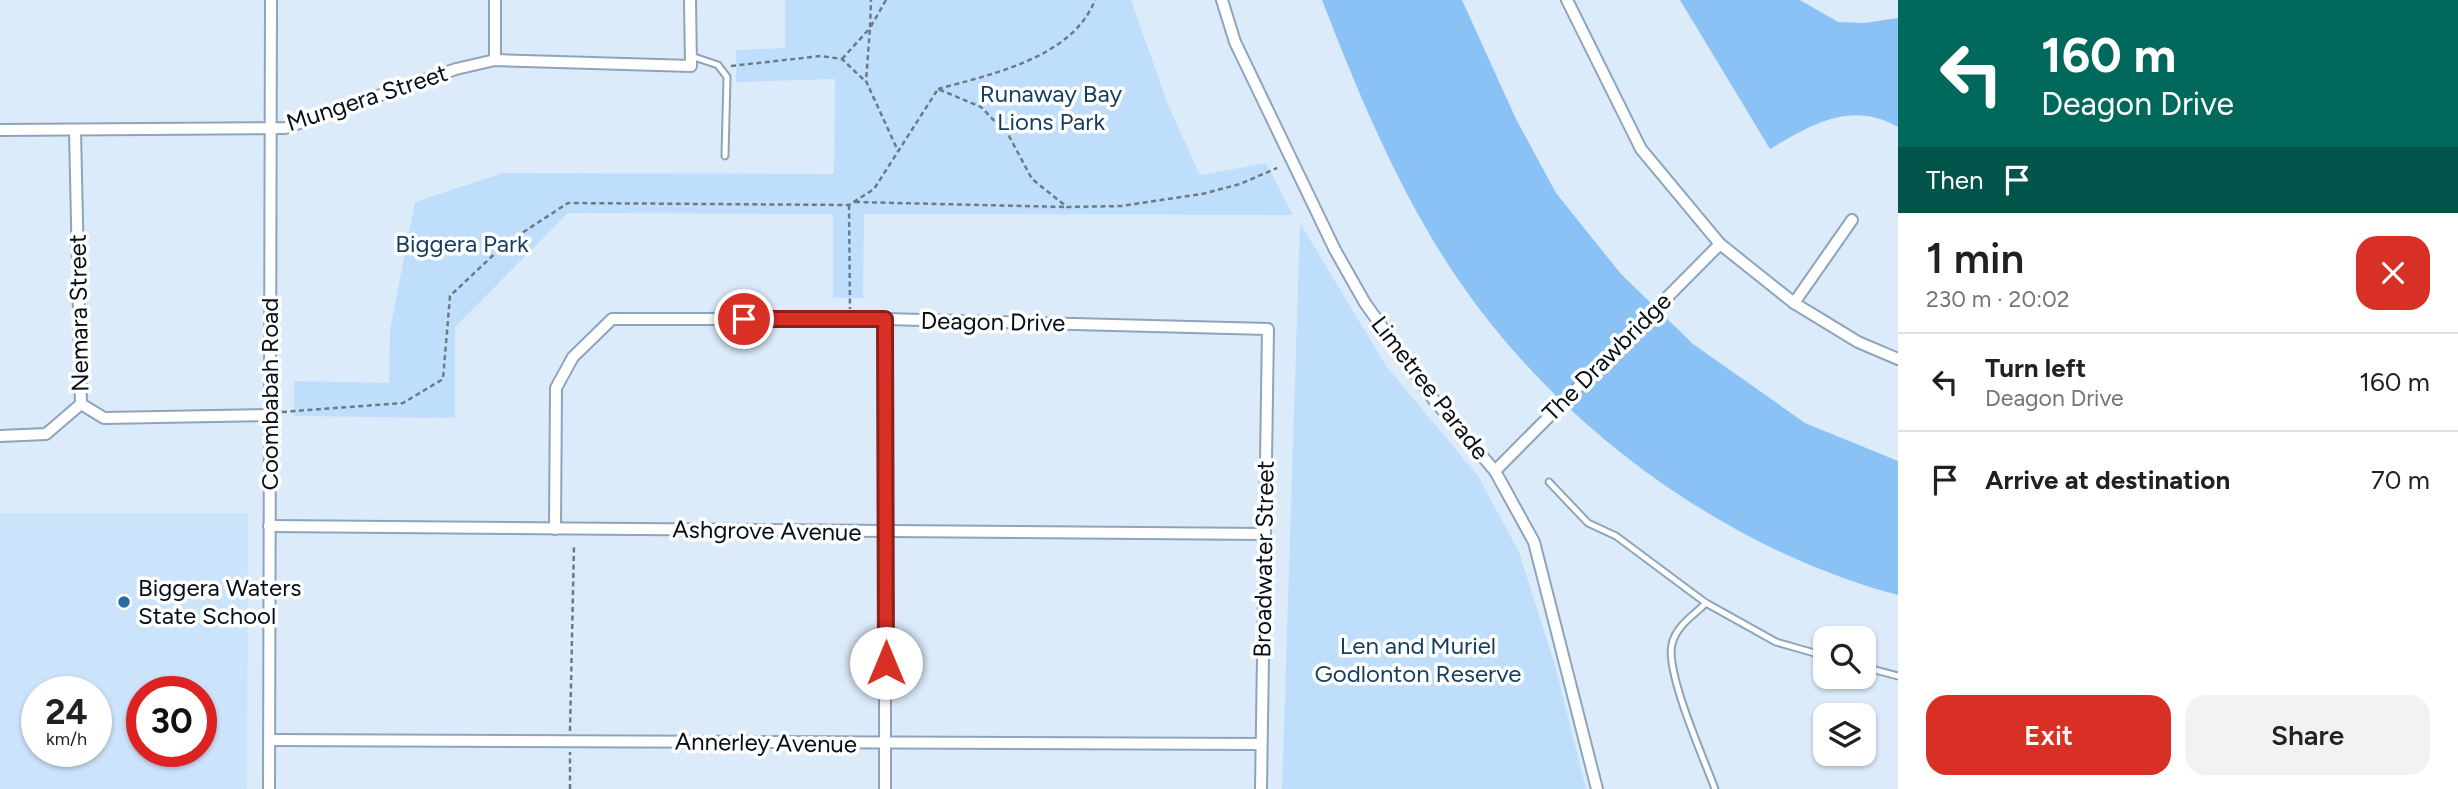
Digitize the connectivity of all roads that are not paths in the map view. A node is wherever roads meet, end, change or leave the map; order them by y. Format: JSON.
{"nodes":[{"id":1,"x":271,"y":0,"type":"edge"},
{"id":2,"x":495,"y":0,"type":"edge"},
{"id":3,"x":690,"y":0,"type":"edge"},
{"id":4,"x":1222,"y":0,"type":"edge"},
{"id":5,"x":1567,"y":0,"type":"edge"},
{"id":6,"x":495,"y":60,"type":"junction"},
{"id":7,"x":691,"y":62,"type":"junction"},
{"id":8,"x":273,"y":128,"type":"junction"},
{"id":9,"x":0,"y":130,"type":"edge"},
{"id":10,"x":75,"y":130,"type":"junction"},
{"id":11,"x":725,"y":156,"type":"dead end"},
{"id":12,"x":1852,"y":220,"type":"dead end"},
{"id":13,"x":1720,"y":244,"type":"junction"},
{"id":14,"x":1794,"y":303,"type":"junction"},
{"id":15,"x":885,"y":319,"type":"junction"},
{"id":16,"x":1268,"y":328,"type":"joint"},
{"id":17,"x":1898,"y":359,"type":"edge"},
{"id":18,"x":81,"y":404,"type":"junction"},
{"id":19,"x":270,"y":414,"type":"junction"},
{"id":20,"x":0,"y":436,"type":"edge"},
{"id":21,"x":1495,"y":471,"type":"junction"},
{"id":22,"x":1549,"y":482,"type":"dead end"},
{"id":23,"x":269,"y":526,"type":"junction"},
{"id":24,"x":555,"y":529,"type":"junction"},
{"id":25,"x":886,"y":533,"type":"junction"},
{"id":26,"x":1265,"y":534,"type":"junction"},
{"id":27,"x":1706,"y":603,"type":"junction"},
{"id":28,"x":1813,"y":653,"type":"edge"},
{"id":29,"x":1876,"y":670,"type":"edge"},
{"id":30,"x":1898,"y":676,"type":"edge"},
{"id":31,"x":270,"y":740,"type":"junction"},
{"id":32,"x":885,"y":743,"type":"junction"},
{"id":33,"x":1261,"y":744,"type":"junction"},
{"id":34,"x":270,"y":789,"type":"edge"},
{"id":35,"x":885,"y":789,"type":"edge"},
{"id":36,"x":1261,"y":789,"type":"edge"},
{"id":37,"x":1597,"y":789,"type":"edge"},
{"id":38,"x":1715,"y":789,"type":"edge"}],
"edges":[{"from":1,"to":8,"type":"street","name":"Coombabah Road"},
{"from":2,"to":6,"type":"street"},
{"from":3,"to":7,"type":"street"},
{"from":4,"to":21,"type":"street","name":"Limetree Parade"},
{"from":5,"to":13,"type":"street"},
{"from":6,"to":7,"type":"street","name":"Mungera Street"},
{"from":6,"to":8,"type":"street","name":"Mungera Street"},
{"from":7,"to":11,"type":"lane"},
{"from":8,"to":10,"type":"street","name":"Mungera Street"},
{"from":8,"to":19,"type":"street","name":"Coombabah Road"},
{"from":9,"to":10,"type":"street","name":"Mungera Street"},
{"from":10,"to":18,"type":"street","name":"Nemara Street"},
{"from":12,"to":14,"type":"street"},
{"from":13,"to":14,"type":"street"},
{"from":13,"to":21,"type":"street","name":"The Drawbridge"},
{"from":14,"to":17,"type":"street"},
{"from":15,"to":16,"type":"street","name":"Deagon Drive"},
{"from":15,"to":24,"type":"street","name":"Deagon Drive"},
{"from":15,"to":25,"type":"street"},
{"from":16,"to":26,"type":"street","name":"Broadwater Street"},
{"from":18,"to":19,"type":"street"},
{"from":18,"to":20,"type":"street","name":"Nemara Street"},
{"from":19,"to":23,"type":"street","name":"Coombabah Road"},
{"from":21,"to":37,"type":"street","name":"Limetree Parade"},
{"from":22,"to":27,"type":"lane"},
{"from":23,"to":24,"type":"street","name":"Ashgrove Avenue"},
{"from":23,"to":31,"type":"street","name":"Coombabah Road"},
{"from":24,"to":25,"type":"street","name":"Ashgrove Avenue"},
{"from":25,"to":26,"type":"street","name":"Ashgrove Avenue"},
{"from":25,"to":32,"type":"street"},
{"from":26,"to":33,"type":"street","name":"Broadwater Street"},
{"from":27,"to":28,"type":"lane"},
{"from":27,"to":38,"type":"lane"},
{"from":29,"to":30,"type":"lane"},
{"from":31,"to":32,"type":"street","name":"Annerley Avenue"},
{"from":31,"to":34,"type":"street","name":"Coombabah Road"},
{"from":32,"to":33,"type":"street","name":"Annerley Avenue"},
{"from":32,"to":35,"type":"street"},
{"from":33,"to":36,"type":"street","name":"Broadwater Street"}]}
